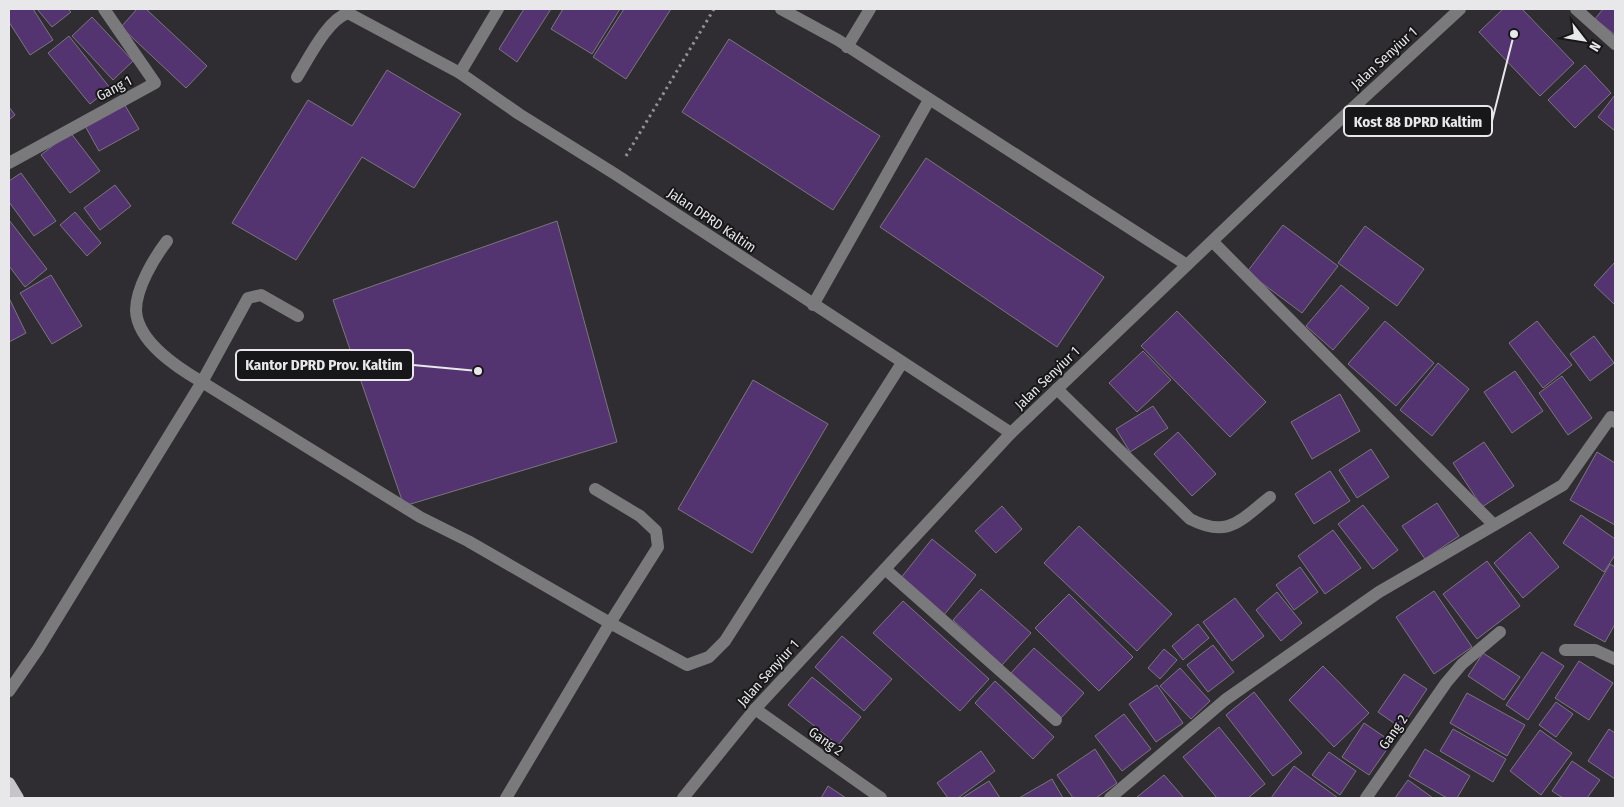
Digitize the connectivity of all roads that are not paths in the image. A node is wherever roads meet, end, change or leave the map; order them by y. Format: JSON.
{"nodes":[{"id":1,"x":104,"y":9,"type":"edge"},
{"id":2,"x":498,"y":9,"type":"edge"},
{"id":3,"x":781,"y":9,"type":"edge"},
{"id":4,"x":870,"y":9,"type":"edge"},
{"id":5,"x":1460,"y":9,"type":"edge"},
{"id":6,"x":1576,"y":9,"type":"edge"},
{"id":7,"x":1615,"y":44,"type":"edge"},
{"id":8,"x":848,"y":47,"type":"junction"},
{"id":9,"x":460,"y":73,"type":"junction"},
{"id":10,"x":296,"y":77,"type":"dead end"},
{"id":11,"x":929,"y":100,"type":"junction"},
{"id":12,"x":9,"y":163,"type":"edge"},
{"id":13,"x":167,"y":241,"type":"dead end"},
{"id":14,"x":1214,"y":242,"type":"junction"},
{"id":15,"x":1187,"y":265,"type":"junction"},
{"id":16,"x":813,"y":305,"type":"junction"},
{"id":17,"x":298,"y":316,"type":"dead end"},
{"id":18,"x":902,"y":363,"type":"junction"},
{"id":19,"x":202,"y":382,"type":"junction"},
{"id":20,"x":1057,"y":389,"type":"junction"},
{"id":21,"x":1614,"y":416,"type":"edge"},
{"id":22,"x":1011,"y":433,"type":"junction"},
{"id":23,"x":595,"y":489,"type":"dead end"},
{"id":24,"x":1270,"y":496,"type":"dead end"},
{"id":25,"x":1494,"y":525,"type":"junction"},
{"id":26,"x":885,"y":569,"type":"junction"},
{"id":27,"x":610,"y":623,"type":"junction"},
{"id":28,"x":1500,"y":632,"type":"dead end"},
{"id":29,"x":1565,"y":650,"type":"dead end"},
{"id":30,"x":1615,"y":659,"type":"edge"},
{"id":31,"x":9,"y":691,"type":"edge"},
{"id":32,"x":755,"y":709,"type":"junction"},
{"id":33,"x":1056,"y":720,"type":"dead end"},
{"id":34,"x":9,"y":783,"type":"edge"},
{"id":35,"x":18,"y":798,"type":"edge"},
{"id":36,"x":506,"y":798,"type":"edge"},
{"id":37,"x":683,"y":798,"type":"edge"},
{"id":38,"x":881,"y":798,"type":"edge"},
{"id":39,"x":1110,"y":798,"type":"edge"},
{"id":40,"x":1366,"y":798,"type":"edge"}],
"edges":[{"from":1,"to":12,"type":"street","name":"Gang 1"},
{"from":2,"to":9,"type":"street"},
{"from":3,"to":8,"type":"street"},
{"from":4,"to":8,"type":"street"},
{"from":5,"to":14,"type":"street","name":"Jalan Senyiur 1"},
{"from":6,"to":7,"type":"street"},
{"from":8,"to":11,"type":"street"},
{"from":9,"to":10,"type":"street","name":"Jalan DPRD Kaltim"},
{"from":9,"to":16,"type":"street","name":"Jalan DPRD Kaltim"},
{"from":11,"to":15,"type":"street"},
{"from":11,"to":16,"type":"street"},
{"from":13,"to":19,"type":"street"},
{"from":14,"to":15,"type":"street","name":"Jalan Senyiur 1"},
{"from":14,"to":25,"type":"street"},
{"from":15,"to":20,"type":"street","name":"Jalan Senyiur 1"},
{"from":16,"to":18,"type":"street","name":"Jalan DPRD Kaltim"},
{"from":17,"to":19,"type":"street"},
{"from":18,"to":22,"type":"street","name":"Jalan DPRD Kaltim"},
{"from":18,"to":27,"type":"street"},
{"from":19,"to":27,"type":"street"},
{"from":19,"to":31,"type":"street"},
{"from":20,"to":22,"type":"street","name":"Jalan Senyiur 1"},
{"from":20,"to":24,"type":"street"},
{"from":21,"to":25,"type":"street"},
{"from":22,"to":26,"type":"street","name":"Jalan Senyiur 1"},
{"from":23,"to":27,"type":"street"},
{"from":25,"to":39,"type":"street"},
{"from":26,"to":32,"type":"street","name":"Jalan Senyiur 1"},
{"from":26,"to":33,"type":"street"},
{"from":27,"to":36,"type":"street"},
{"from":28,"to":40,"type":"street","name":"Gang 2"},
{"from":29,"to":30,"type":"street"},
{"from":32,"to":37,"type":"street","name":"Jalan Senyiur 1"},
{"from":32,"to":38,"type":"street","name":"Gang 2"},
{"from":34,"to":35,"type":"main road"}]}
